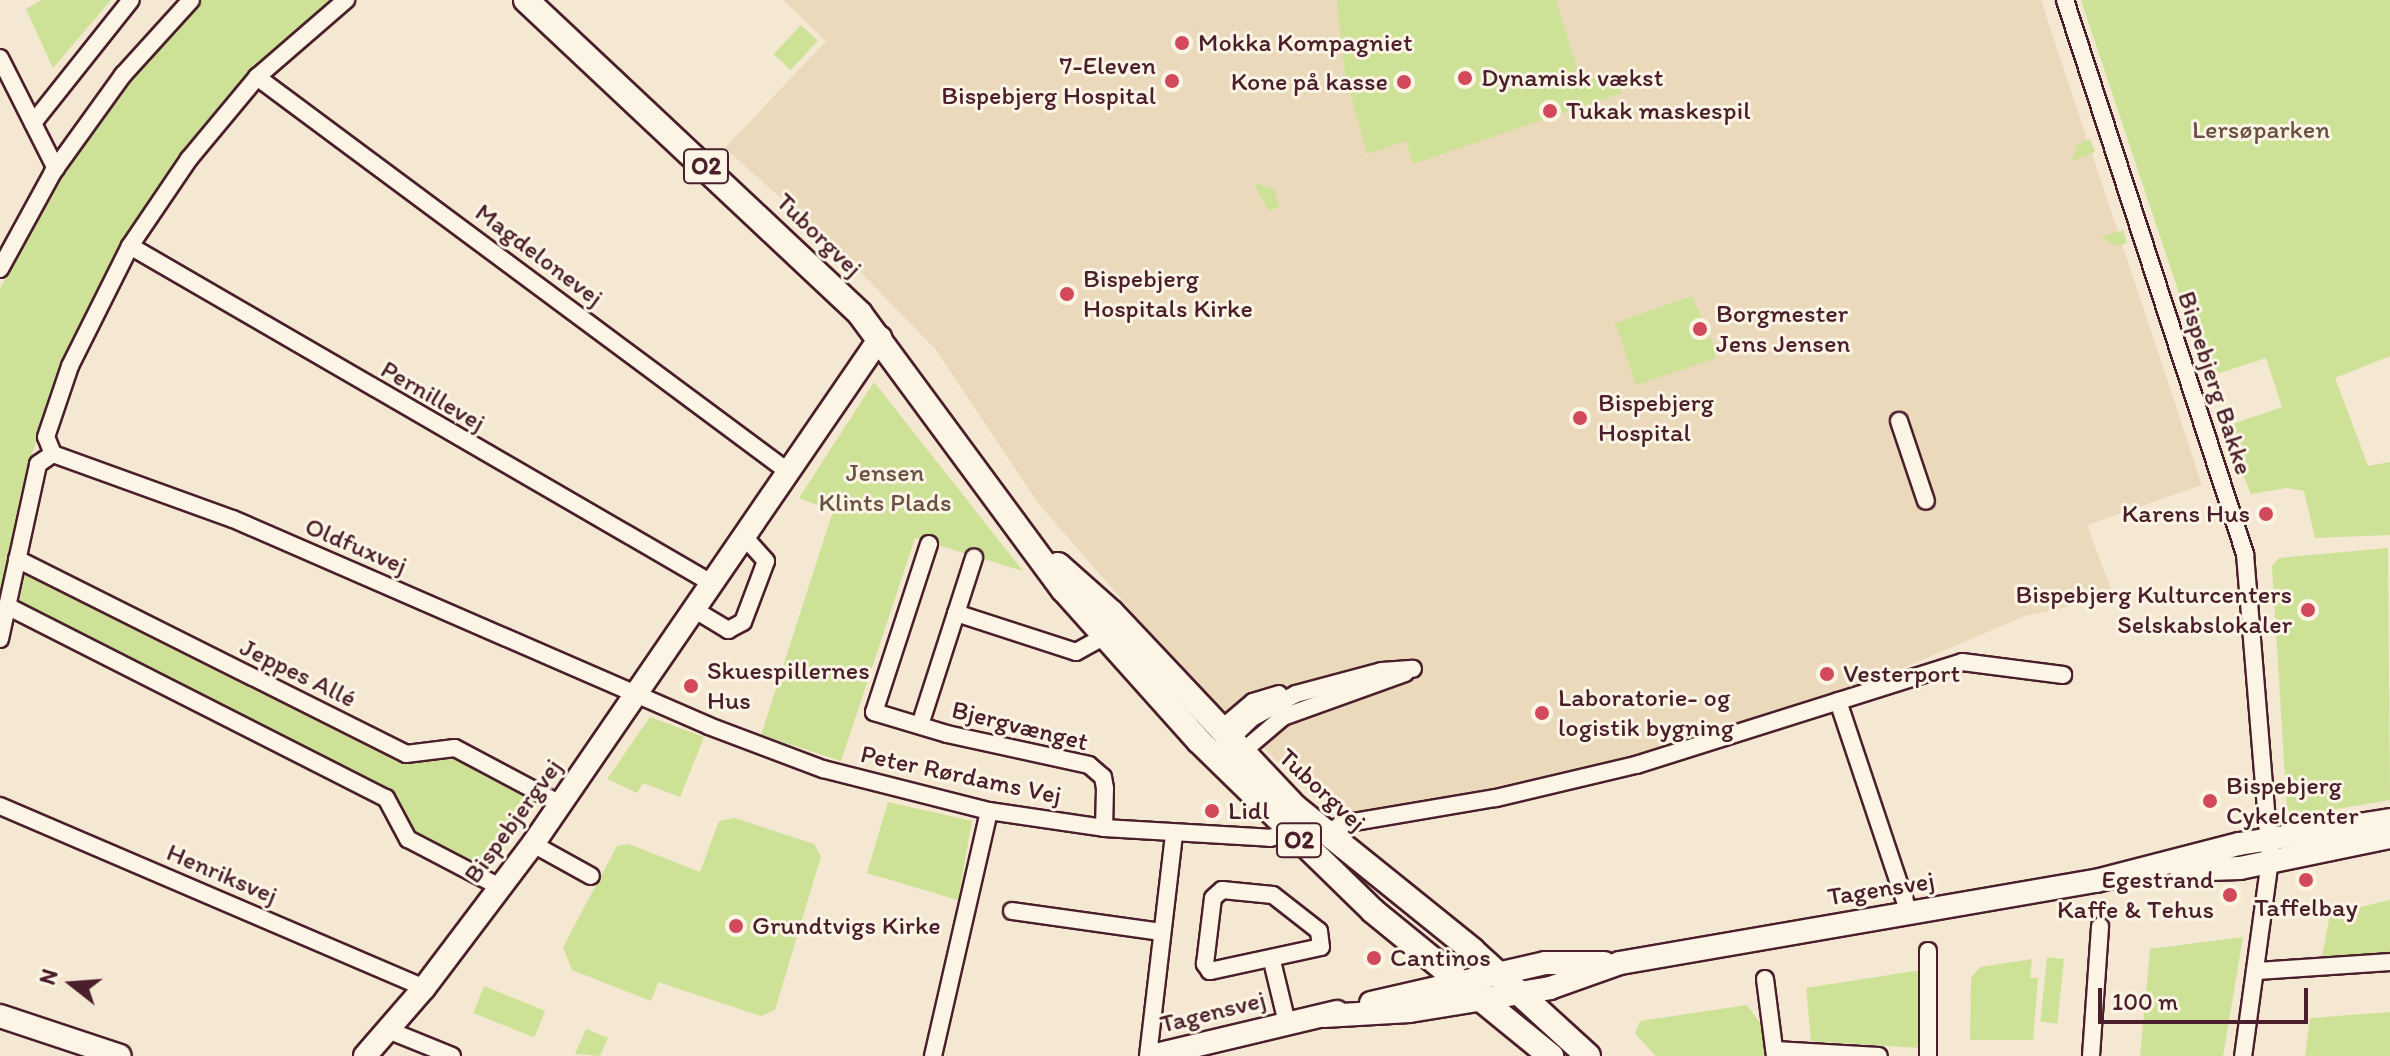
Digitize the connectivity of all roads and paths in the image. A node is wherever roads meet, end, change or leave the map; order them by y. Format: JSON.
{"nodes":[{"id":1,"x":131,"y":0,"type":"edge"},
{"id":2,"x":191,"y":0,"type":"edge"},
{"id":3,"x":346,"y":0,"type":"edge"},
{"id":4,"x":526,"y":0,"type":"edge"},
{"id":5,"x":2065,"y":0,"type":"edge"},
{"id":6,"x":0,"y":58,"type":"edge"},
{"id":7,"x":257,"y":77,"type":"junction"},
{"id":8,"x":33,"y":123,"type":"junction"},
{"id":9,"x":56,"y":169,"type":"junction"},
{"id":10,"x":130,"y":246,"type":"junction"},
{"id":11,"x":0,"y":269,"type":"edge"},
{"id":12,"x":880,"y":338,"type":"junction"},
{"id":13,"x":1899,"y":421,"type":"dead end"},
{"id":14,"x":53,"y":454,"type":"junction"},
{"id":15,"x":790,"y":473,"type":"junction"},
{"id":16,"x":1926,"y":501,"type":"dead end"},
{"id":17,"x":745,"y":538,"type":"junction"},
{"id":18,"x":929,"y":544,"type":"dead end"},
{"id":19,"x":1035,"y":545,"type":"junction"},
{"id":20,"x":974,"y":558,"type":"dead end"},
{"id":21,"x":17,"y":559,"type":"junction"},
{"id":22,"x":713,"y":584,"type":"junction"},
{"id":23,"x":7,"y":606,"type":"junction"},
{"id":24,"x":695,"y":610,"type":"junction"},
{"id":25,"x":956,"y":613,"type":"junction"},
{"id":26,"x":1103,"y":637,"type":"junction"},
{"id":27,"x":0,"y":639,"type":"edge"},
{"id":28,"x":2063,"y":675,"type":"dead end"},
{"id":29,"x":635,"y":695,"type":"junction"},
{"id":30,"x":1838,"y":701,"type":"junction"},
{"id":31,"x":920,"y":725,"type":"junction"},
{"id":32,"x":1227,"y":748,"type":"junction"},
{"id":33,"x":562,"y":805,"type":"junction"},
{"id":34,"x":0,"y":806,"type":"edge"},
{"id":35,"x":989,"y":811,"type":"junction"},
{"id":36,"x":2390,"y":820,"type":"edge"},
{"id":37,"x":1104,"y":828,"type":"junction"},
{"id":38,"x":1291,"y":832,"type":"junction"},
{"id":39,"x":1323,"y":833,"type":"junction"},
{"id":40,"x":1174,"y":834,"type":"junction"},
{"id":41,"x":2390,"y":837,"type":"edge"},
{"id":42,"x":533,"y":844,"type":"junction"},
{"id":43,"x":2270,"y":850,"type":"junction"},
{"id":44,"x":591,"y":876,"type":"dead end"},
{"id":45,"x":500,"y":887,"type":"junction"},
{"id":46,"x":1012,"y":911,"type":"dead end"},
{"id":47,"x":1909,"y":913,"type":"junction"},
{"id":48,"x":2100,"y":926,"type":"dead end"},
{"id":49,"x":1161,"y":932,"type":"junction"},
{"id":50,"x":1928,"y":951,"type":"dead end"},
{"id":51,"x":1272,"y":961,"type":"junction"},
{"id":52,"x":2390,"y":962,"type":"edge"},
{"id":53,"x":1620,"y":963,"type":"junction"},
{"id":54,"x":2258,"y":971,"type":"junction"},
{"id":55,"x":1765,"y":979,"type":"dead end"},
{"id":56,"x":1478,"y":983,"type":"junction"},
{"id":57,"x":424,"y":988,"type":"junction"},
{"id":58,"x":1519,"y":993,"type":"junction"},
{"id":59,"x":0,"y":1016,"type":"edge"},
{"id":60,"x":1287,"y":1023,"type":"junction"},
{"id":61,"x":388,"y":1030,"type":"junction"},
{"id":62,"x":1775,"y":1053,"type":"edge"},
{"id":63,"x":120,"y":1056,"type":"edge"},
{"id":64,"x":365,"y":1056,"type":"edge"},
{"id":65,"x":452,"y":1056,"type":"edge"},
{"id":66,"x":933,"y":1056,"type":"edge"},
{"id":67,"x":1150,"y":1056,"type":"edge"},
{"id":68,"x":1551,"y":1056,"type":"edge"},
{"id":69,"x":1588,"y":1056,"type":"edge"},
{"id":70,"x":1879,"y":1056,"type":"edge"},
{"id":71,"x":1928,"y":1056,"type":"edge"},
{"id":72,"x":2091,"y":1056,"type":"edge"},
{"id":73,"x":2243,"y":1056,"type":"edge"}],
"edges":[{"from":1,"to":8,"type":"street"},
{"from":2,"to":9,"type":"street"},
{"from":3,"to":7,"type":"street"},
{"from":4,"to":12,"type":"main road","name":"Tuborgvej","number":"O2"},
{"from":5,"to":43,"type":"street","name":"Bispebjerg Bakke"},
{"from":6,"to":8,"type":"street"},
{"from":7,"to":10,"type":"street"},
{"from":7,"to":15,"type":"street","name":"Magdelonevej"},
{"from":8,"to":9,"type":"street"},
{"from":9,"to":11,"type":"street"},
{"from":10,"to":14,"type":"street"},
{"from":10,"to":22,"type":"street","name":"Pernillevej"},
{"from":12,"to":15,"type":"street","name":"Bispebjergvej"},
{"from":12,"to":19,"type":"main road","name":"Tuborgvej","number":"O2"},
{"from":13,"to":16,"type":"street"},
{"from":14,"to":21,"type":"street"},
{"from":14,"to":29,"type":"street","name":"Oldfuxvej"},
{"from":15,"to":17,"type":"street","name":"Bispebjergvej"},
{"from":17,"to":22,"type":"street","name":"Bispebjergvej"},
{"from":17,"to":24,"type":"street"},
{"from":18,"to":31,"type":"street","name":"Bjergvænget"},
{"from":19,"to":26,"type":"main road","name":"Tuborgvej","number":"O2"},
{"from":19,"to":32,"type":"main road","name":"Tuborgvej","number":"O2"},
{"from":20,"to":25,"type":"street","name":"Bjergvænget"},
{"from":21,"to":23,"type":"street"},
{"from":21,"to":33,"type":"street","name":"Jeppes Allé"},
{"from":22,"to":24,"type":"street","name":"Bispebjergvej"},
{"from":23,"to":27,"type":"street"},
{"from":23,"to":45,"type":"street"},
{"from":24,"to":29,"type":"street","name":"Bispebjergvej"},
{"from":25,"to":26,"type":"street"},
{"from":25,"to":31,"type":"street","name":"Bjergvænget"},
{"from":26,"to":32,"type":"main road","name":"Tuborgvej","number":"O2"},
{"from":28,"to":30,"type":"street"},
{"from":29,"to":33,"type":"street","name":"Bispebjergvej"},
{"from":29,"to":35,"type":"street","name":"Peter Rørdams Vej"},
{"from":30,"to":39,"type":"street"},
{"from":30,"to":47,"type":"street"},
{"from":31,"to":37,"type":"street","name":"Bjergvænget"},
{"from":32,"to":32,"type":"street"},
{"from":32,"to":38,"type":"main road","name":"Tuborgvej","number":"O2"},
{"from":32,"to":39,"type":"main road","name":"Tuborgvej","number":"O2"},
{"from":33,"to":42,"type":"street","name":"Bispebjergvej"},
{"from":34,"to":57,"type":"street","name":"Henriksvej"},
{"from":35,"to":37,"type":"street","name":"Peter Rørdams Vej"},
{"from":35,"to":66,"type":"street"},
{"from":36,"to":43,"type":"street","name":"Tagensvej"},
{"from":37,"to":40,"type":"street","name":"Peter Rørdams Vej"},
{"from":38,"to":40,"type":"street","name":"Peter Rørdams Vej"},
{"from":38,"to":56,"type":"main road","name":"Tuborgvej","number":"O2"},
{"from":39,"to":56,"type":"main road","name":"Tuborgvej","number":"O2"},
{"from":40,"to":49,"type":"street"},
{"from":41,"to":43,"type":"street","name":"Tagensvej"},
{"from":42,"to":44,"type":"street"},
{"from":42,"to":45,"type":"street","name":"Bispebjergvej"},
{"from":43,"to":47,"type":"street","name":"Tagensvej"},
{"from":43,"to":54,"type":"street","name":"Bispebjerg Bakke"},
{"from":45,"to":57,"type":"street","name":"Bispebjergvej"},
{"from":46,"to":49,"type":"street"},
{"from":47,"to":53,"type":"street","name":"Tagensvej"},
{"from":48,"to":72,"type":"street"},
{"from":49,"to":67,"type":"street"},
{"from":50,"to":71,"type":"street"},
{"from":51,"to":51,"type":"street","name":"Tagensvej"},
{"from":51,"to":60,"type":"street","name":"Tagensvej"},
{"from":52,"to":54,"type":"street"},
{"from":53,"to":56,"type":"street","name":"Tagensvej"},
{"from":53,"to":58,"type":"street","name":"Tagensvej"},
{"from":54,"to":73,"type":"street","name":"Bispebjerg Bakke"},
{"from":55,"to":62,"type":"street"},
{"from":56,"to":58,"type":"main road"},
{"from":56,"to":60,"type":"street","name":"Tagensvej"},
{"from":56,"to":68,"type":"main road","name":"Tuborgvej","number":"O2"},
{"from":57,"to":61,"type":"street","name":"Bispebjergvej"},
{"from":58,"to":69,"type":"main road"},
{"from":59,"to":63,"type":"street"},
{"from":60,"to":67,"type":"street","name":"Tagensvej"},
{"from":61,"to":64,"type":"street","name":"Bispebjergvej"},
{"from":61,"to":65,"type":"street"},
{"from":62,"to":70,"type":"street"}]}
